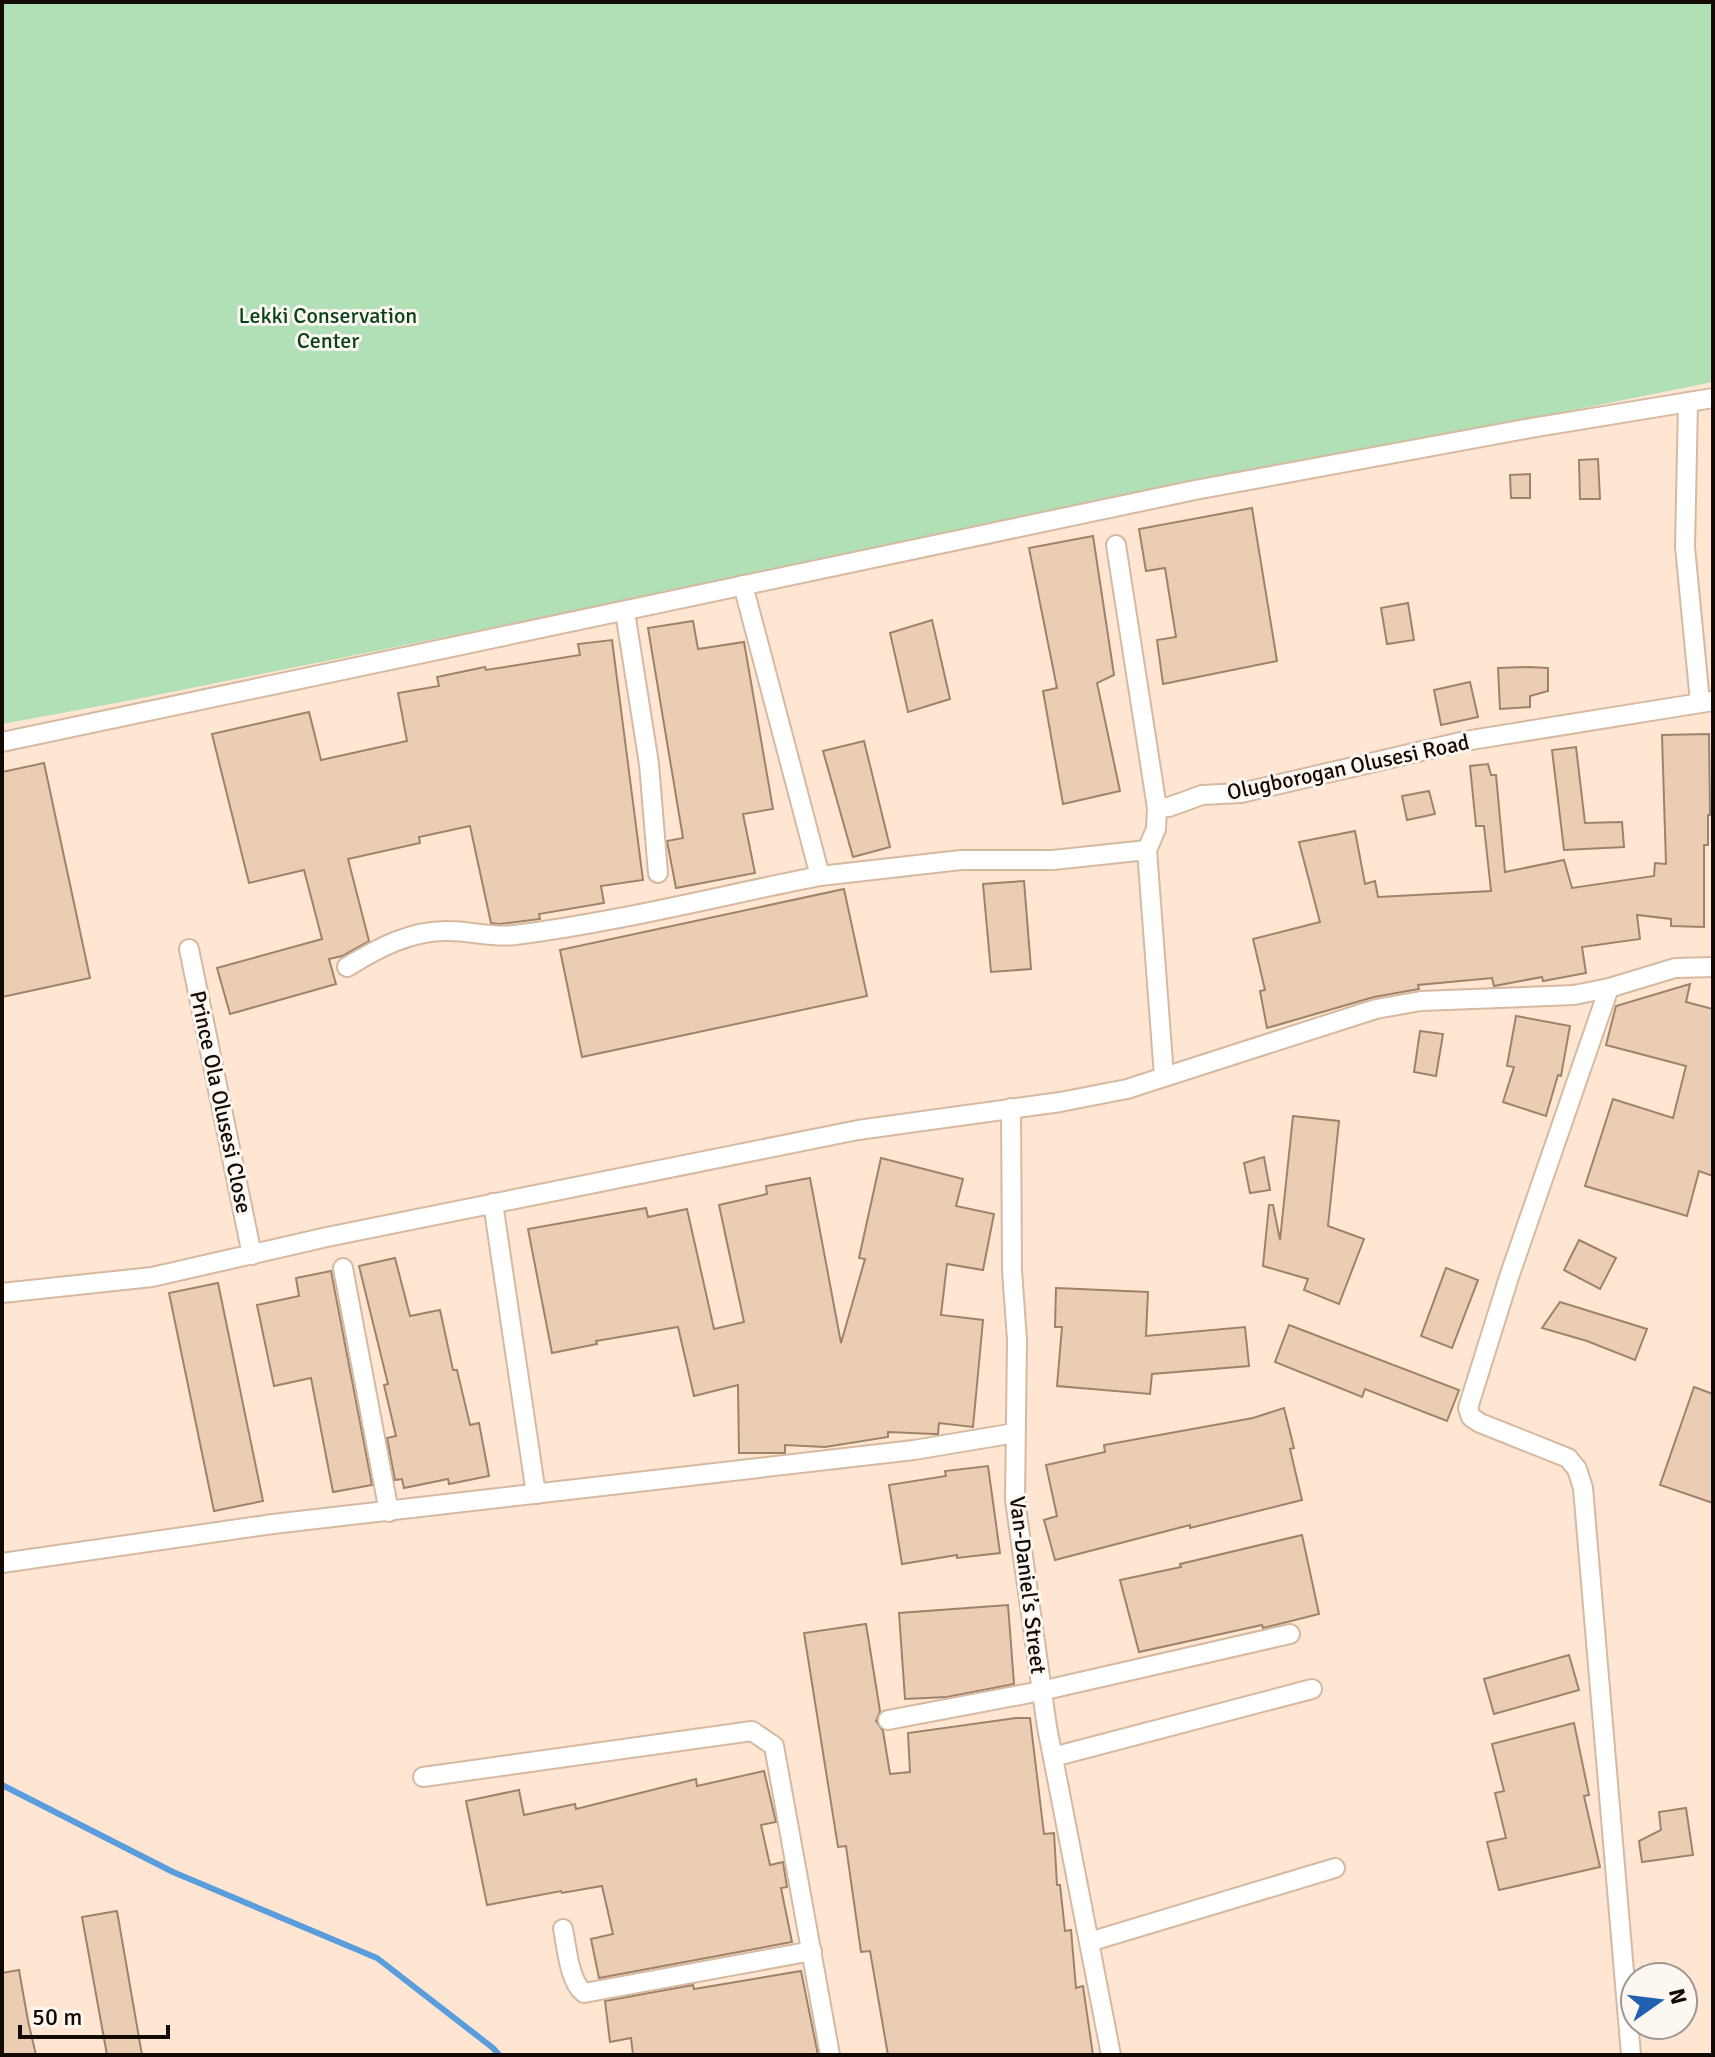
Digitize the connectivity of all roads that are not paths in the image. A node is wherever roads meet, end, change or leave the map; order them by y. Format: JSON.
{"nodes":[{"id":1,"x":1713,"y":398,"type":"edge"},
{"id":2,"x":1688,"y":402,"type":"junction"},
{"id":3,"x":1116,"y":545,"type":"dead end"},
{"id":4,"x":743,"y":585,"type":"junction"},
{"id":5,"x":625,"y":612,"type":"junction"},
{"id":6,"x":1706,"y":702,"type":"edge"},
{"id":7,"x":2,"y":742,"type":"edge"},
{"id":8,"x":1157,"y":808,"type":"junction"},
{"id":9,"x":1147,"y":850,"type":"junction"},
{"id":10,"x":658,"y":873,"type":"dead end"},
{"id":11,"x":820,"y":876,"type":"junction"},
{"id":12,"x":189,"y":949,"type":"dead end"},
{"id":13,"x":347,"y":967,"type":"dead end"},
{"id":14,"x":1713,"y":967,"type":"edge"},
{"id":15,"x":1609,"y":988,"type":"junction"},
{"id":16,"x":1164,"y":1076,"type":"junction"},
{"id":17,"x":1011,"y":1108,"type":"junction"},
{"id":18,"x":493,"y":1203,"type":"junction"},
{"id":19,"x":252,"y":1255,"type":"junction"},
{"id":20,"x":343,"y":1268,"type":"dead end"},
{"id":21,"x":2,"y":1293,"type":"edge"},
{"id":22,"x":1015,"y":1433,"type":"junction"},
{"id":23,"x":536,"y":1494,"type":"junction"},
{"id":24,"x":389,"y":1512,"type":"junction"},
{"id":25,"x":2,"y":1563,"type":"edge"},
{"id":26,"x":1290,"y":1634,"type":"dead end"},
{"id":27,"x":1312,"y":1689,"type":"dead end"},
{"id":28,"x":1041,"y":1691,"type":"junction"},
{"id":29,"x":888,"y":1720,"type":"dead end"},
{"id":30,"x":1053,"y":1757,"type":"junction"},
{"id":31,"x":423,"y":1777,"type":"dead end"},
{"id":32,"x":1335,"y":1868,"type":"dead end"},
{"id":33,"x":563,"y":1929,"type":"dead end"},
{"id":34,"x":1089,"y":1942,"type":"junction"},
{"id":35,"x":812,"y":1951,"type":"junction"},
{"id":36,"x":830,"y":2055,"type":"edge"},
{"id":37,"x":1111,"y":2055,"type":"edge"},
{"id":38,"x":1631,"y":2055,"type":"edge"}],
"edges":[{"from":1,"to":2,"type":"street"},
{"from":2,"to":4,"type":"street"},
{"from":2,"to":6,"type":"street"},
{"from":3,"to":8,"type":"street"},
{"from":4,"to":5,"type":"street"},
{"from":4,"to":11,"type":"street"},
{"from":5,"to":7,"type":"street"},
{"from":5,"to":10,"type":"street"},
{"from":6,"to":8,"type":"street","name":"Olugborogan Olusesi Road"},
{"from":8,"to":9,"type":"street"},
{"from":9,"to":11,"type":"street"},
{"from":9,"to":16,"type":"street"},
{"from":11,"to":13,"type":"street"},
{"from":12,"to":19,"type":"street","name":"Prince Ola Olusesi Close"},
{"from":14,"to":15,"type":"street"},
{"from":15,"to":16,"type":"street"},
{"from":15,"to":38,"type":"street"},
{"from":16,"to":17,"type":"street"},
{"from":17,"to":18,"type":"street"},
{"from":17,"to":22,"type":"street","name":"Van-Daniel’s Street"},
{"from":18,"to":19,"type":"street"},
{"from":18,"to":23,"type":"street"},
{"from":19,"to":21,"type":"street"},
{"from":20,"to":24,"type":"street"},
{"from":22,"to":23,"type":"street"},
{"from":22,"to":28,"type":"street","name":"Van-Daniel’s Street"},
{"from":23,"to":24,"type":"street"},
{"from":24,"to":25,"type":"street"},
{"from":26,"to":28,"type":"street"},
{"from":27,"to":30,"type":"street"},
{"from":28,"to":29,"type":"street"},
{"from":28,"to":30,"type":"street","name":"Van-Daniel’s Street"},
{"from":30,"to":34,"type":"street","name":"Van-Daniel’s Street"},
{"from":31,"to":35,"type":"street"},
{"from":32,"to":34,"type":"street"},
{"from":33,"to":35,"type":"street"},
{"from":34,"to":37,"type":"street","name":"Van-Daniel’s Street"},
{"from":35,"to":36,"type":"street"}]}
